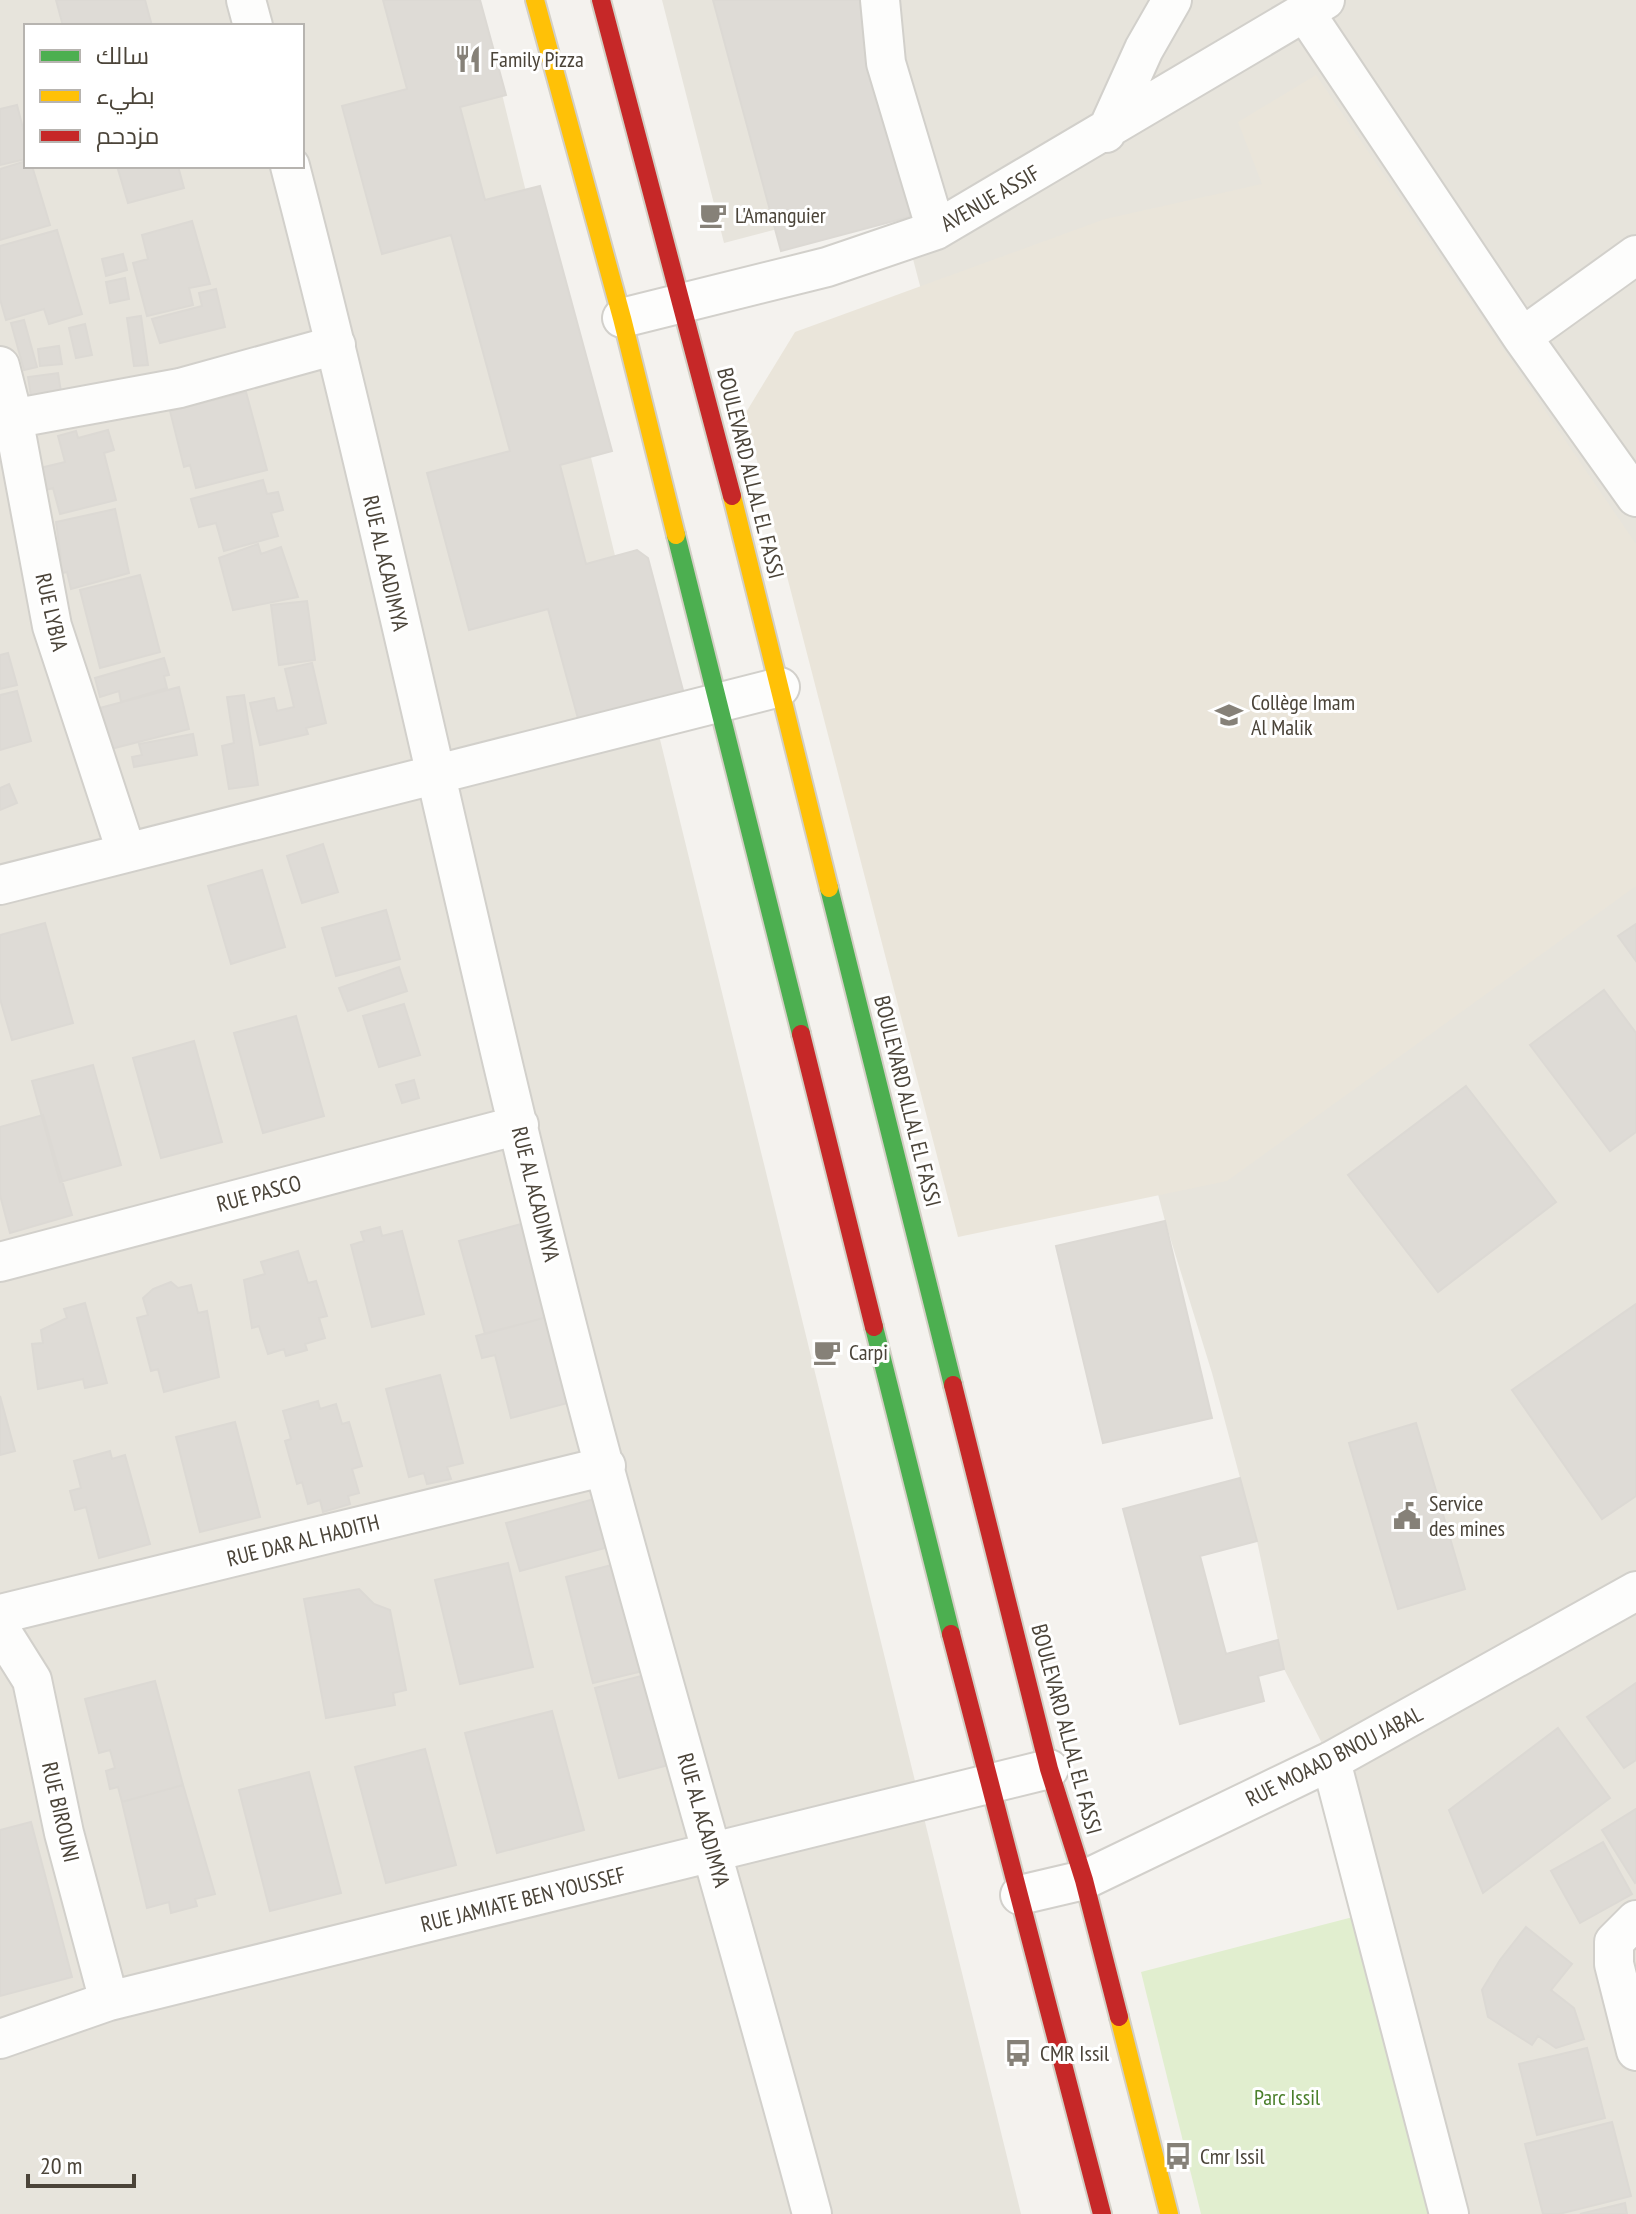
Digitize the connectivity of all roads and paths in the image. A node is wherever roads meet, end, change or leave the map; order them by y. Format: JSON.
{"nodes":[{"id":1,"x":246,"y":0,"type":"edge"},
{"id":2,"x":535,"y":0,"type":"edge"},
{"id":3,"x":601,"y":0,"type":"edge"},
{"id":4,"x":880,"y":0,"type":"edge"},
{"id":5,"x":1172,"y":0,"type":"edge"},
{"id":6,"x":1316,"y":7,"type":"edge"},
{"id":7,"x":252,"y":24,"type":"edge"},
{"id":8,"x":1106,"y":133,"type":"junction"},
{"id":9,"x":291,"y":168,"type":"edge"},
{"id":10,"x":936,"y":230,"type":"junction"},
{"id":11,"x":1636,"y":255,"type":"edge"},
{"id":12,"x":683,"y":301,"type":"junction"},
{"id":13,"x":622,"y":318,"type":"junction"},
{"id":14,"x":1522,"y":337,"type":"junction"},
{"id":15,"x":336,"y":345,"type":"junction"},
{"id":16,"x":0,"y":366,"type":"edge"},
{"id":17,"x":7,"y":419,"type":"edge"},
{"id":18,"x":1635,"y":492,"type":"edge"},
{"id":19,"x":780,"y":687,"type":"junction"},
{"id":20,"x":717,"y":702,"type":"junction"},
{"id":21,"x":433,"y":773,"type":"junction"},
{"id":22,"x":126,"y":851,"type":"junction"},
{"id":23,"x":0,"y":885,"type":"edge"},
{"id":24,"x":519,"y":1125,"type":"junction"},
{"id":25,"x":0,"y":1262,"type":"edge"},
{"id":26,"x":606,"y":1466,"type":"junction"},
{"id":27,"x":1634,"y":1596,"type":"edge"},
{"id":28,"x":0,"y":1614,"type":"edge"},
{"id":29,"x":0,"y":1629,"type":"edge"},
{"id":30,"x":1331,"y":1761,"type":"junction"},
{"id":31,"x":1049,"y":1769,"type":"junction"},
{"id":32,"x":988,"y":1784,"type":"junction"},
{"id":33,"x":713,"y":1853,"type":"junction"},
{"id":34,"x":1084,"y":1880,"type":"junction"},
{"id":35,"x":1020,"y":1895,"type":"junction"},
{"id":36,"x":1636,"y":1920,"type":"edge"},
{"id":37,"x":109,"y":2001,"type":"junction"},
{"id":38,"x":0,"y":2039,"type":"edge"},
{"id":39,"x":1636,"y":2051,"type":"edge"},
{"id":40,"x":812,"y":2214,"type":"edge"},
{"id":41,"x":1102,"y":2214,"type":"edge"},
{"id":42,"x":1169,"y":2214,"type":"edge"},
{"id":43,"x":1449,"y":2214,"type":"edge"}],
"edges":[{"from":1,"to":7,"type":"street"},
{"from":2,"to":13,"type":"main road"},
{"from":3,"to":12,"type":"main road","name":"BOULEVARD ALLAL EL FASSI"},
{"from":4,"to":10,"type":"street"},
{"from":5,"to":8,"type":"street"},
{"from":6,"to":8,"type":"street","name":"AVENUE ASSIF"},
{"from":6,"to":14,"type":"street"},
{"from":8,"to":10,"type":"street","name":"AVENUE ASSIF"},
{"from":9,"to":15,"type":"street","name":"RUE AL ACADIMYA"},
{"from":10,"to":12,"type":"street","name":"AVENUE ASSIF"},
{"from":11,"to":14,"type":"street"},
{"from":12,"to":13,"type":"street","name":"AVENUE ASSIF"},
{"from":12,"to":19,"type":"main road","name":"BOULEVARD ALLAL EL FASSI"},
{"from":13,"to":20,"type":"main road"},
{"from":14,"to":18,"type":"street"},
{"from":15,"to":17,"type":"street"},
{"from":15,"to":21,"type":"street","name":"RUE AL ACADIMYA"},
{"from":16,"to":17,"type":"street","name":"RUE LYBIA"},
{"from":17,"to":22,"type":"street","name":"RUE LYBIA"},
{"from":19,"to":20,"type":"street"},
{"from":19,"to":31,"type":"main road","name":"BOULEVARD ALLAL EL FASSI"},
{"from":20,"to":21,"type":"street"},
{"from":20,"to":32,"type":"main road"},
{"from":21,"to":22,"type":"street"},
{"from":21,"to":24,"type":"street","name":"RUE AL ACADIMYA"},
{"from":22,"to":23,"type":"street"},
{"from":24,"to":25,"type":"street","name":"RUE PASCO"},
{"from":24,"to":26,"type":"street","name":"RUE AL ACADIMYA"},
{"from":26,"to":28,"type":"street","name":"RUE DAR AL HADITH"},
{"from":26,"to":33,"type":"street","name":"RUE AL ACADIMYA"},
{"from":27,"to":30,"type":"street","name":"RUE MOAAD BNOU JABAL"},
{"from":29,"to":37,"type":"street","name":"RUE BIROUNI"},
{"from":30,"to":34,"type":"street","name":"RUE MOAAD BNOU JABAL"},
{"from":30,"to":43,"type":"street"},
{"from":31,"to":32,"type":"street","name":"RUE JAMIATE BEN YOUSSEF"},
{"from":31,"to":34,"type":"main road","name":"BOULEVARD ALLAL EL FASSI"},
{"from":32,"to":33,"type":"street","name":"RUE JAMIATE BEN YOUSSEF"},
{"from":32,"to":35,"type":"main road"},
{"from":33,"to":37,"type":"street","name":"RUE JAMIATE BEN YOUSSEF"},
{"from":33,"to":40,"type":"street","name":"RUE AL ACADIMYA"},
{"from":34,"to":35,"type":"street","name":"RUE MOAAD BNOU JABAL"},
{"from":34,"to":42,"type":"main road","name":"BOULEVARD ALLAL EL FASSI"},
{"from":35,"to":41,"type":"main road"},
{"from":36,"to":39,"type":"street"},
{"from":37,"to":38,"type":"street","name":"RUE JAMIATE BEN YOUSSEF"}]}
